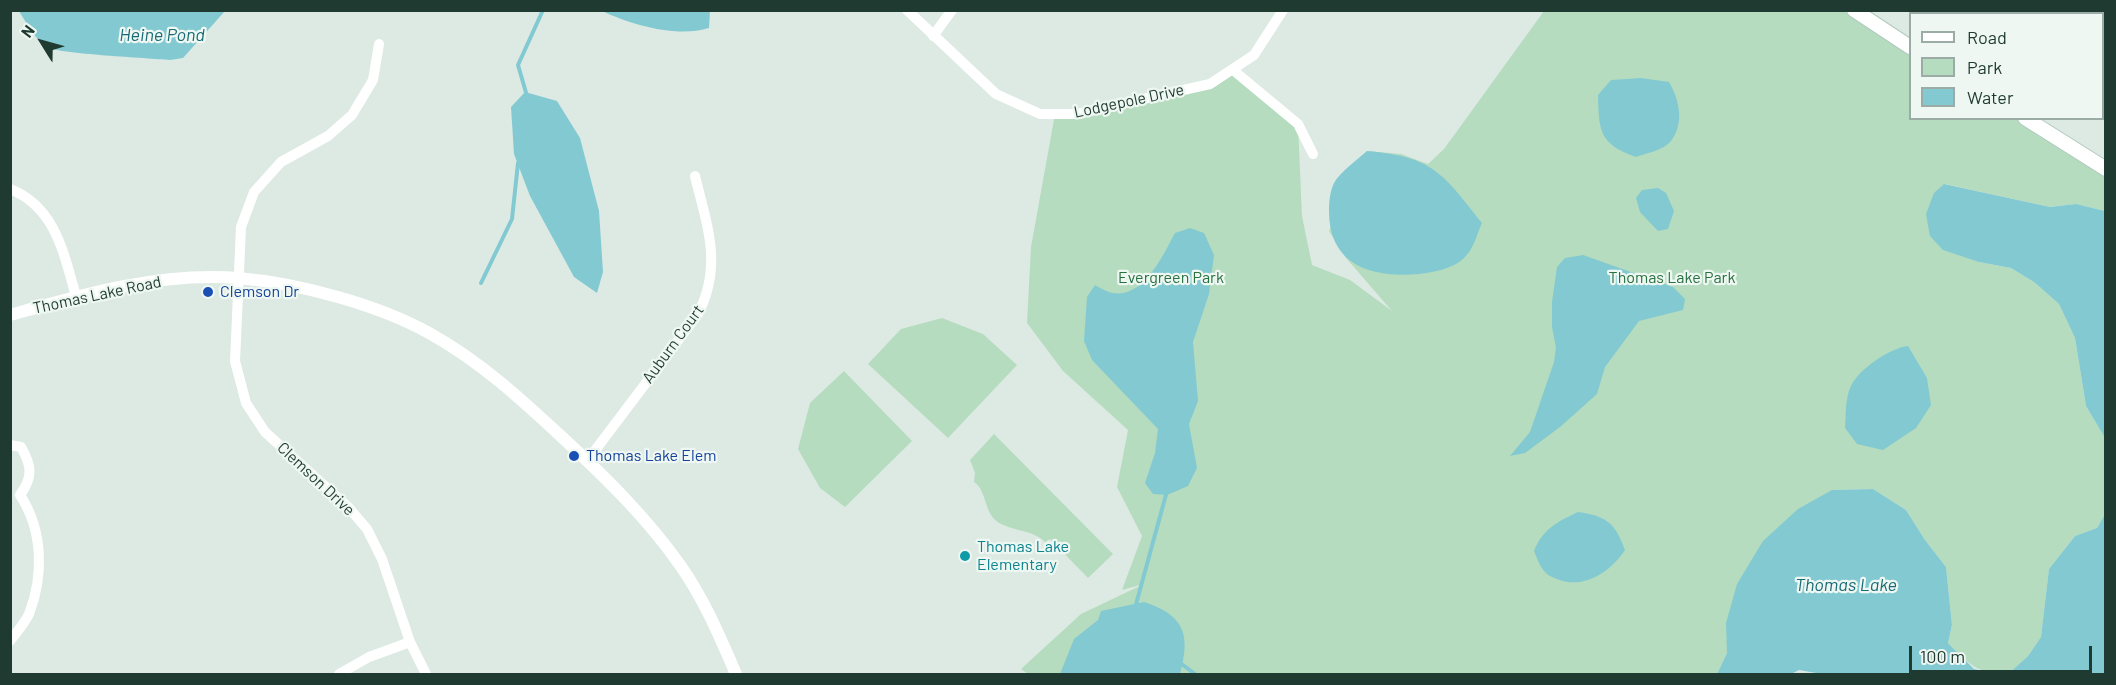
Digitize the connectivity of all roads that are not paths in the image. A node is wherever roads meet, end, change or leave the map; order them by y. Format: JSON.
{"nodes":[{"id":1,"x":907,"y":10,"type":"edge"},
{"id":2,"x":952,"y":10,"type":"edge"},
{"id":3,"x":1284,"y":10,"type":"edge"},
{"id":4,"x":1854,"y":10,"type":"edge"},
{"id":5,"x":933,"y":36,"type":"junction"},
{"id":6,"x":379,"y":44,"type":"dead end"},
{"id":7,"x":1909,"y":46,"type":"edge"},
{"id":8,"x":1233,"y":69,"type":"junction"},
{"id":9,"x":2028,"y":120,"type":"edge"},
{"id":10,"x":1313,"y":154,"type":"dead end"},
{"id":11,"x":2106,"y":169,"type":"edge"},
{"id":12,"x":694,"y":176,"type":"dead end"},
{"id":13,"x":10,"y":189,"type":"edge"},
{"id":14,"x":237,"y":278,"type":"junction"},
{"id":15,"x":76,"y":297,"type":"junction"},
{"id":16,"x":10,"y":315,"type":"edge"},
{"id":17,"x":10,"y":445,"type":"edge"},
{"id":18,"x":587,"y":461,"type":"junction"},
{"id":19,"x":15,"y":495,"type":"edge"},
{"id":20,"x":10,"y":641,"type":"edge"},
{"id":21,"x":410,"y":642,"type":"junction"},
{"id":22,"x":339,"y":675,"type":"edge"},
{"id":23,"x":426,"y":675,"type":"edge"},
{"id":24,"x":736,"y":675,"type":"edge"}],
"edges":[{"from":1,"to":5,"type":"street","name":"Lodgepole Drive"},
{"from":2,"to":5,"type":"street"},
{"from":3,"to":8,"type":"street","name":"Lodgepole Drive"},
{"from":4,"to":7,"type":"main road"},
{"from":5,"to":8,"type":"street","name":"Lodgepole Drive"},
{"from":6,"to":14,"type":"street","name":"Clemson Drive"},
{"from":8,"to":10,"type":"street"},
{"from":9,"to":11,"type":"main road"},
{"from":12,"to":18,"type":"street","name":"Auburn Court"},
{"from":13,"to":15,"type":"street"},
{"from":14,"to":15,"type":"street","name":"Thomas Lake Road"},
{"from":14,"to":18,"type":"street","name":"Thomas Lake Road"},
{"from":14,"to":21,"type":"street","name":"Clemson Drive"},
{"from":15,"to":16,"type":"street","name":"Thomas Lake Road"},
{"from":17,"to":19,"type":"street"},
{"from":18,"to":24,"type":"street","name":"Thomas Lake Road"},
{"from":19,"to":20,"type":"street"},
{"from":21,"to":22,"type":"street"},
{"from":21,"to":23,"type":"street","name":"Clemson Drive"}]}
